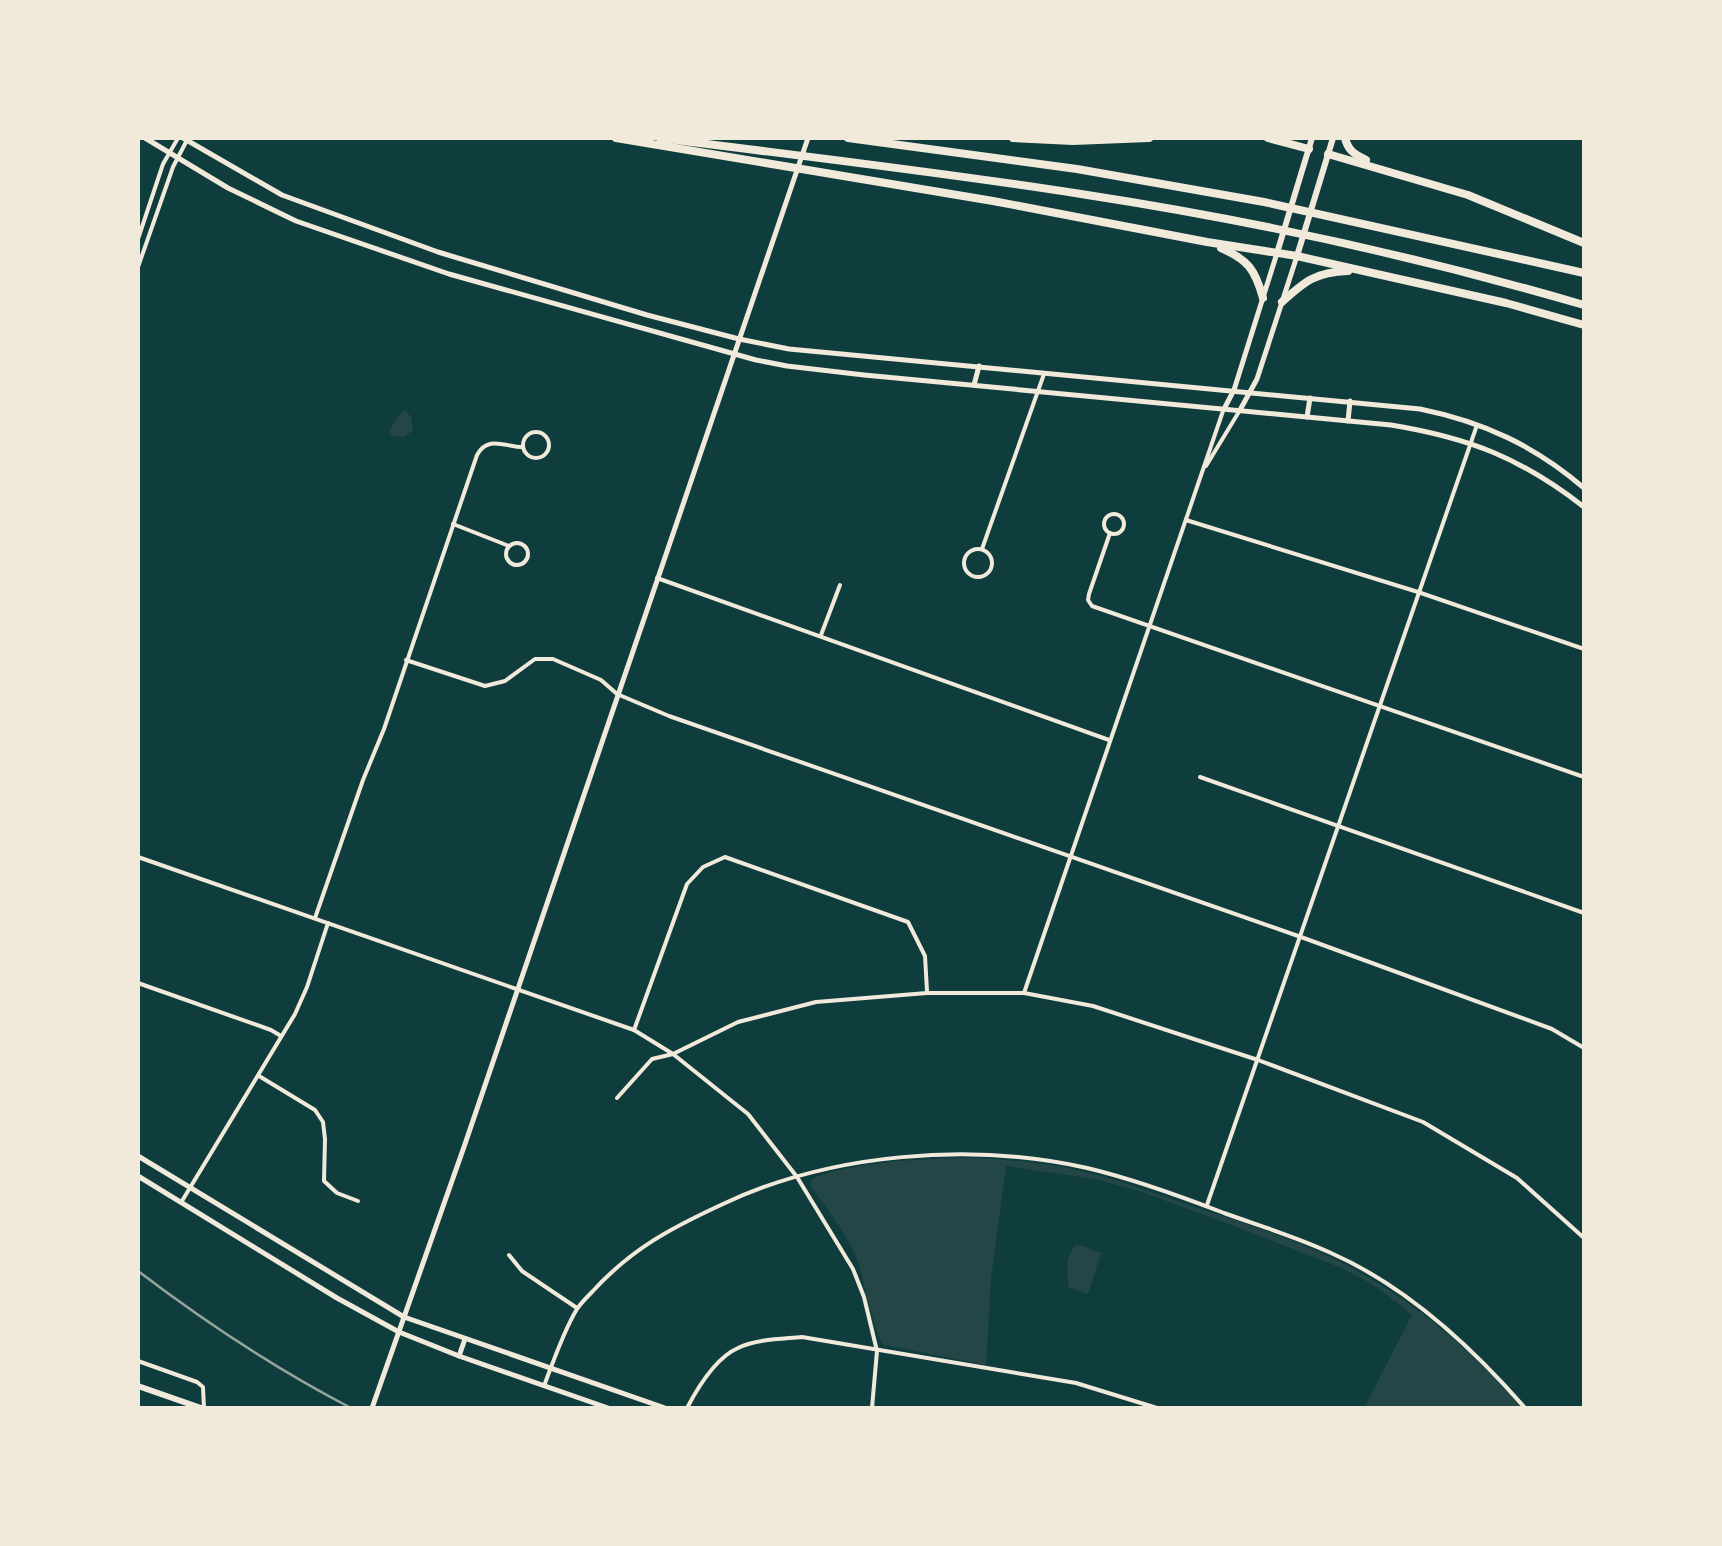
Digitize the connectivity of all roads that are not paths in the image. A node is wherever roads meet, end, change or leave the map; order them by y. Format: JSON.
{"nodes":[{"id":1,"x":145,"y":138,"type":"edge"},
{"id":2,"x":183,"y":138,"type":"edge"},
{"id":3,"x":616,"y":138,"type":"edge"},
{"id":4,"x":660,"y":138,"type":"edge"},
{"id":5,"x":808,"y":138,"type":"edge"},
{"id":6,"x":848,"y":138,"type":"edge"},
{"id":7,"x":1013,"y":138,"type":"edge"},
{"id":8,"x":1149,"y":138,"type":"edge"},
{"id":9,"x":1268,"y":138,"type":"edge"},
{"id":10,"x":1312,"y":138,"type":"edge"},
{"id":11,"x":1333,"y":138,"type":"edge"},
{"id":12,"x":1345,"y":138,"type":"edge"},
{"id":13,"x":1309,"y":150,"type":"junction"},
{"id":14,"x":170,"y":151,"type":"junction"},
{"id":15,"x":1328,"y":154,"type":"junction"},
{"id":16,"x":179,"y":156,"type":"junction"},
{"id":17,"x":1384,"y":169,"type":"junction"},
{"id":18,"x":138,"y":238,"type":"edge"},
{"id":19,"x":1208,"y":242,"type":"junction"},
{"id":20,"x":1584,"y":243,"type":"edge"},
{"id":21,"x":1277,"y":253,"type":"junction"},
{"id":22,"x":1297,"y":256,"type":"junction"},
{"id":23,"x":138,"y":268,"type":"edge"},
{"id":24,"x":1360,"y":270,"type":"junction"},
{"id":25,"x":1584,"y":273,"type":"edge"},
{"id":26,"x":1263,"y":298,"type":"junction"},
{"id":27,"x":1282,"y":302,"type":"junction"},
{"id":28,"x":1584,"y":305,"type":"edge"},
{"id":29,"x":1584,"y":326,"type":"edge"},
{"id":30,"x":738,"y":339,"type":"junction"},
{"id":31,"x":733,"y":353,"type":"junction"},
{"id":32,"x":978,"y":366,"type":"junction"},
{"id":33,"x":1044,"y":373,"type":"junction"},
{"id":34,"x":974,"y":385,"type":"junction"},
{"id":35,"x":1234,"y":390,"type":"junction"},
{"id":36,"x":1038,"y":391,"type":"junction"},
{"id":37,"x":1251,"y":392,"type":"junction"},
{"id":38,"x":1310,"y":398,"type":"junction"},
{"id":39,"x":1350,"y":401,"type":"junction"},
{"id":40,"x":1224,"y":409,"type":"junction"},
{"id":41,"x":1240,"y":410,"type":"junction"},
{"id":42,"x":1307,"y":417,"type":"junction"},
{"id":43,"x":1348,"y":420,"type":"junction"},
{"id":44,"x":1476,"y":425,"type":"junction"},
{"id":45,"x":1470,"y":442,"type":"junction"},
{"id":46,"x":523,"y":447,"type":"junction"},
{"id":47,"x":1200,"y":474,"type":"junction"},
{"id":48,"x":1584,"y":488,"type":"edge"},
{"id":49,"x":1584,"y":508,"type":"edge"},
{"id":50,"x":1186,"y":520,"type":"junction"},
{"id":51,"x":453,"y":524,"type":"junction"},
{"id":52,"x":1110,"y":533,"type":"dead end"},
{"id":53,"x":510,"y":546,"type":"junction"},
{"id":54,"x":982,"y":549,"type":"junction"},
{"id":55,"x":657,"y":578,"type":"junction"},
{"id":56,"x":840,"y":585,"type":"dead end"},
{"id":57,"x":1418,"y":592,"type":"junction"},
{"id":58,"x":1149,"y":627,"type":"junction"},
{"id":59,"x":822,"y":636,"type":"junction"},
{"id":60,"x":1584,"y":650,"type":"edge"},
{"id":61,"x":406,"y":660,"type":"junction"},
{"id":62,"x":617,"y":694,"type":"junction"},
{"id":63,"x":1379,"y":707,"type":"junction"},
{"id":64,"x":1110,"y":740,"type":"junction"},
{"id":65,"x":1200,"y":777,"type":"dead end"},
{"id":66,"x":1584,"y":778,"type":"edge"},
{"id":67,"x":1338,"y":826,"type":"junction"},
{"id":68,"x":1072,"y":855,"type":"junction"},
{"id":69,"x":138,"y":857,"type":"edge"},
{"id":70,"x":1584,"y":914,"type":"edge"},
{"id":71,"x":315,"y":918,"type":"junction"},
{"id":72,"x":328,"y":923,"type":"junction"},
{"id":73,"x":1301,"y":936,"type":"junction"},
{"id":74,"x":138,"y":984,"type":"edge"},
{"id":75,"x":518,"y":990,"type":"junction"},
{"id":76,"x":926,"y":993,"type":"junction"},
{"id":77,"x":1024,"y":993,"type":"junction"},
{"id":78,"x":634,"y":1030,"type":"junction"},
{"id":79,"x":281,"y":1036,"type":"junction"},
{"id":80,"x":1584,"y":1048,"type":"edge"},
{"id":81,"x":674,"y":1054,"type":"junction"},
{"id":82,"x":1258,"y":1060,"type":"junction"},
{"id":83,"x":259,"y":1076,"type":"junction"},
{"id":84,"x":617,"y":1098,"type":"dead end"},
{"id":85,"x":138,"y":1156,"type":"edge"},
{"id":86,"x":138,"y":1176,"type":"edge"},
{"id":87,"x":797,"y":1177,"type":"junction"},
{"id":88,"x":190,"y":1188,"type":"junction"},
{"id":89,"x":358,"y":1201,"type":"dead end"},
{"id":90,"x":182,"y":1202,"type":"junction"},
{"id":91,"x":1207,"y":1206,"type":"junction"},
{"id":92,"x":1584,"y":1238,"type":"edge"},
{"id":93,"x":509,"y":1255,"type":"dead end"},
{"id":94,"x":577,"y":1308,"type":"junction"},
{"id":95,"x":404,"y":1318,"type":"junction"},
{"id":96,"x":399,"y":1332,"type":"junction"},
{"id":97,"x":465,"y":1338,"type":"junction"},
{"id":98,"x":878,"y":1351,"type":"junction"},
{"id":99,"x":459,"y":1356,"type":"junction"},
{"id":100,"x":138,"y":1361,"type":"edge"},
{"id":101,"x":551,"y":1369,"type":"junction"},
{"id":102,"x":138,"y":1386,"type":"edge"},
{"id":103,"x":544,"y":1386,"type":"junction"},
{"id":104,"x":1141,"y":1405,"type":"edge"},
{"id":105,"x":203,"y":1408,"type":"edge"},
{"id":106,"x":372,"y":1408,"type":"edge"},
{"id":107,"x":608,"y":1408,"type":"edge"},
{"id":108,"x":665,"y":1408,"type":"edge"},
{"id":109,"x":687,"y":1408,"type":"edge"},
{"id":110,"x":872,"y":1408,"type":"edge"},
{"id":111,"x":1133,"y":1408,"type":"edge"},
{"id":112,"x":1157,"y":1408,"type":"edge"},
{"id":113,"x":1525,"y":1408,"type":"edge"}],
"edges":[{"from":1,"to":14,"type":"main road"},
{"from":2,"to":14,"type":"street"},
{"from":2,"to":16,"type":"street"},
{"from":2,"to":30,"type":"main road"},
{"from":3,"to":19,"type":"highway"},
{"from":4,"to":28,"type":"highway"},
{"from":5,"to":30,"type":"main road"},
{"from":6,"to":25,"type":"highway"},
{"from":7,"to":8,"type":"highway"},
{"from":9,"to":13,"type":"highway"},
{"from":10,"to":13,"type":"main road"},
{"from":11,"to":15,"type":"main road"},
{"from":12,"to":17,"type":"highway"},
{"from":13,"to":21,"type":"main road"},
{"from":14,"to":16,"type":"main road"},
{"from":14,"to":18,"type":"street"},
{"from":15,"to":17,"type":"highway"},
{"from":15,"to":22,"type":"main road"},
{"from":16,"to":23,"type":"street"},
{"from":16,"to":31,"type":"main road"},
{"from":17,"to":20,"type":"highway"},
{"from":19,"to":21,"type":"highway"},
{"from":19,"to":26,"type":"highway"},
{"from":21,"to":22,"type":"highway"},
{"from":21,"to":26,"type":"main road"},
{"from":22,"to":24,"type":"highway"},
{"from":22,"to":27,"type":"main road"},
{"from":24,"to":27,"type":"highway"},
{"from":24,"to":29,"type":"highway"},
{"from":26,"to":35,"type":"main road"},
{"from":27,"to":37,"type":"main road"},
{"from":30,"to":31,"type":"main road"},
{"from":30,"to":32,"type":"main road"},
{"from":31,"to":34,"type":"main road"},
{"from":31,"to":55,"type":"main road"},
{"from":32,"to":33,"type":"main road"},
{"from":32,"to":34,"type":"main road"},
{"from":33,"to":35,"type":"main road"},
{"from":33,"to":36,"type":"street"},
{"from":34,"to":36,"type":"main road"},
{"from":35,"to":37,"type":"main road"},
{"from":35,"to":40,"type":"main road"},
{"from":36,"to":40,"type":"main road"},
{"from":36,"to":54,"type":"street"},
{"from":37,"to":38,"type":"main road"},
{"from":37,"to":41,"type":"main road"},
{"from":38,"to":39,"type":"main road"},
{"from":38,"to":42,"type":"main road"},
{"from":39,"to":43,"type":"main road"},
{"from":39,"to":44,"type":"main road"},
{"from":40,"to":41,"type":"main road"},
{"from":40,"to":47,"type":"street"},
{"from":41,"to":42,"type":"main road"},
{"from":41,"to":47,"type":"street"},
{"from":42,"to":43,"type":"main road"},
{"from":43,"to":45,"type":"main road"},
{"from":44,"to":45,"type":"street"},
{"from":44,"to":48,"type":"main road"},
{"from":45,"to":49,"type":"main road"},
{"from":45,"to":57,"type":"street"},
{"from":46,"to":46,"type":"street"},
{"from":46,"to":51,"type":"street"},
{"from":47,"to":50,"type":"street"},
{"from":50,"to":57,"type":"street"},
{"from":50,"to":58,"type":"street"},
{"from":51,"to":53,"type":"street"},
{"from":51,"to":61,"type":"street"},
{"from":52,"to":58,"type":"street"},
{"from":53,"to":53,"type":"street"},
{"from":54,"to":54,"type":"street"},
{"from":55,"to":59,"type":"street"},
{"from":55,"to":62,"type":"main road"},
{"from":56,"to":59,"type":"street"},
{"from":57,"to":60,"type":"street"},
{"from":57,"to":63,"type":"street"},
{"from":58,"to":63,"type":"street"},
{"from":58,"to":64,"type":"street"},
{"from":59,"to":64,"type":"street"},
{"from":61,"to":62,"type":"street"},
{"from":61,"to":71,"type":"street"},
{"from":62,"to":68,"type":"street"},
{"from":62,"to":75,"type":"main road"},
{"from":63,"to":66,"type":"street"},
{"from":63,"to":67,"type":"street"},
{"from":64,"to":68,"type":"street"},
{"from":65,"to":67,"type":"street"},
{"from":67,"to":70,"type":"street"},
{"from":67,"to":73,"type":"street"},
{"from":68,"to":73,"type":"street"},
{"from":68,"to":77,"type":"street"},
{"from":69,"to":71,"type":"street"},
{"from":71,"to":72,"type":"street"},
{"from":72,"to":75,"type":"street"},
{"from":72,"to":79,"type":"street"},
{"from":73,"to":80,"type":"street"},
{"from":73,"to":82,"type":"street"},
{"from":74,"to":79,"type":"street"},
{"from":75,"to":78,"type":"street"},
{"from":75,"to":95,"type":"main road"},
{"from":76,"to":77,"type":"street"},
{"from":76,"to":78,"type":"street"},
{"from":76,"to":81,"type":"street"},
{"from":77,"to":82,"type":"street"},
{"from":78,"to":81,"type":"street"},
{"from":79,"to":83,"type":"street"},
{"from":81,"to":84,"type":"street"},
{"from":81,"to":87,"type":"street"},
{"from":82,"to":91,"type":"street"},
{"from":82,"to":92,"type":"street"},
{"from":83,"to":88,"type":"street"},
{"from":83,"to":89,"type":"street"},
{"from":85,"to":88,"type":"main road"},
{"from":86,"to":90,"type":"main road"},
{"from":87,"to":91,"type":"street"},
{"from":87,"to":94,"type":"street"},
{"from":87,"to":98,"type":"street"},
{"from":88,"to":90,"type":"street"},
{"from":88,"to":95,"type":"main road"},
{"from":90,"to":96,"type":"main road"},
{"from":91,"to":113,"type":"street"},
{"from":93,"to":94,"type":"street"},
{"from":94,"to":101,"type":"street"},
{"from":95,"to":96,"type":"main road"},
{"from":95,"to":97,"type":"main road"},
{"from":96,"to":99,"type":"main road"},
{"from":96,"to":106,"type":"main road"},
{"from":97,"to":99,"type":"main road"},
{"from":97,"to":101,"type":"main road"},
{"from":98,"to":104,"type":"street"},
{"from":98,"to":109,"type":"street"},
{"from":98,"to":110,"type":"street"},
{"from":99,"to":103,"type":"main road"},
{"from":100,"to":105,"type":"street"},
{"from":101,"to":103,"type":"street"},
{"from":101,"to":108,"type":"main road"},
{"from":102,"to":105,"type":"main road"},
{"from":103,"to":107,"type":"main road"},
{"from":104,"to":111,"type":"street"},
{"from":104,"to":112,"type":"street"}]}
